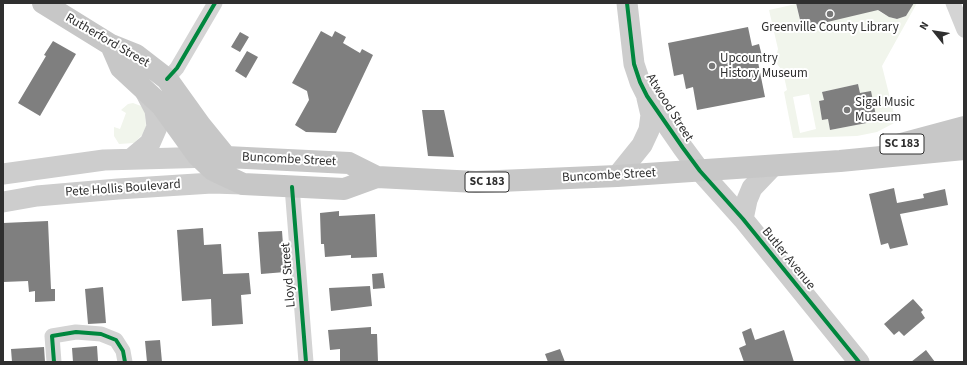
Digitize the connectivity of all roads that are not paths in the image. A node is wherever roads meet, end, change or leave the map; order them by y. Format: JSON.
{"nodes":[{"id":1,"x":43,"y":3,"type":"edge"},
{"id":2,"x":215,"y":3,"type":"edge"},
{"id":3,"x":627,"y":3,"type":"edge"},
{"id":4,"x":953,"y":3,"type":"edge"},
{"id":5,"x":964,"y":30,"type":"edge"},
{"id":6,"x":111,"y":45,"type":"junction"},
{"id":7,"x":167,"y":79,"type":"junction"},
{"id":8,"x":145,"y":92,"type":"junction"},
{"id":9,"x":647,"y":96,"type":"junction"},
{"id":10,"x":964,"y":127,"type":"edge"},
{"id":11,"x":964,"y":149,"type":"edge"},
{"id":12,"x":198,"y":156,"type":"junction"},
{"id":13,"x":226,"y":157,"type":"junction"},
{"id":14,"x":131,"y":159,"type":"junction"},
{"id":15,"x":840,"y":161,"type":"junction"},
{"id":16,"x":773,"y":166,"type":"junction"},
{"id":17,"x":700,"y":171,"type":"junction"},
{"id":18,"x":3,"y":174,"type":"edge"},
{"id":19,"x":617,"y":176,"type":"junction"},
{"id":20,"x":377,"y":177,"type":"junction"},
{"id":21,"x":243,"y":184,"type":"junction"},
{"id":22,"x":292,"y":187,"type":"junction"},
{"id":23,"x":3,"y":202,"type":"edge"},
{"id":24,"x":742,"y":219,"type":"junction"},
{"id":25,"x":54,"y":362,"type":"edge"},
{"id":26,"x":125,"y":362,"type":"edge"},
{"id":27,"x":306,"y":362,"type":"edge"},
{"id":28,"x":859,"y":362,"type":"edge"}],
"edges":[{"from":1,"to":6,"type":"main road","name":"Rutherford Street"},
{"from":2,"to":7,"type":"street"},
{"from":3,"to":9,"type":"main road","name":"Atwood Street"},
{"from":4,"to":5,"type":"street"},
{"from":6,"to":7,"type":"main road","name":"Rutherford Street"},
{"from":6,"to":8,"type":"main road"},
{"from":7,"to":13,"type":"main road","name":"Rutherford Street"},
{"from":8,"to":12,"type":"main road"},
{"from":8,"to":14,"type":"main road"},
{"from":9,"to":17,"type":"main road","name":"Atwood Street"},
{"from":9,"to":19,"type":"main road"},
{"from":10,"to":15,"type":"main road","name":"Buncombe Street","number":"SC 183"},
{"from":11,"to":15,"type":"main road","name":"Buncombe Street"},
{"from":12,"to":13,"type":"main road","name":"Buncombe Street","number":"SC 183"},
{"from":12,"to":14,"type":"main road","number":"SC 183"},
{"from":12,"to":21,"type":"main road"},
{"from":13,"to":20,"type":"main road","name":"Buncombe Street","number":"SC 183"},
{"from":14,"to":18,"type":"main road","number":"SC 183"},
{"from":15,"to":16,"type":"main road","name":"Buncombe Street","number":"SC 183"},
{"from":16,"to":17,"type":"main road","name":"Buncombe Street","number":"SC 183"},
{"from":16,"to":24,"type":"main road"},
{"from":17,"to":19,"type":"main road","name":"Buncombe Street","number":"SC 183"},
{"from":17,"to":24,"type":"main road","name":"Butler Avenue"},
{"from":19,"to":20,"type":"main road","name":"Buncombe Street","number":"SC 183"},
{"from":20,"to":22,"type":"main road","name":"Buncombe Street","number":"SC 183"},
{"from":21,"to":22,"type":"main road","name":"Buncombe Street","number":"SC 183"},
{"from":21,"to":23,"type":"main road","name":"Pete Hollis Boulevard","number":"SC 183"},
{"from":22,"to":27,"type":"street","name":"Lloyd Street"},
{"from":24,"to":28,"type":"main road","name":"Butler Avenue"},
{"from":25,"to":26,"type":"street"}]}
